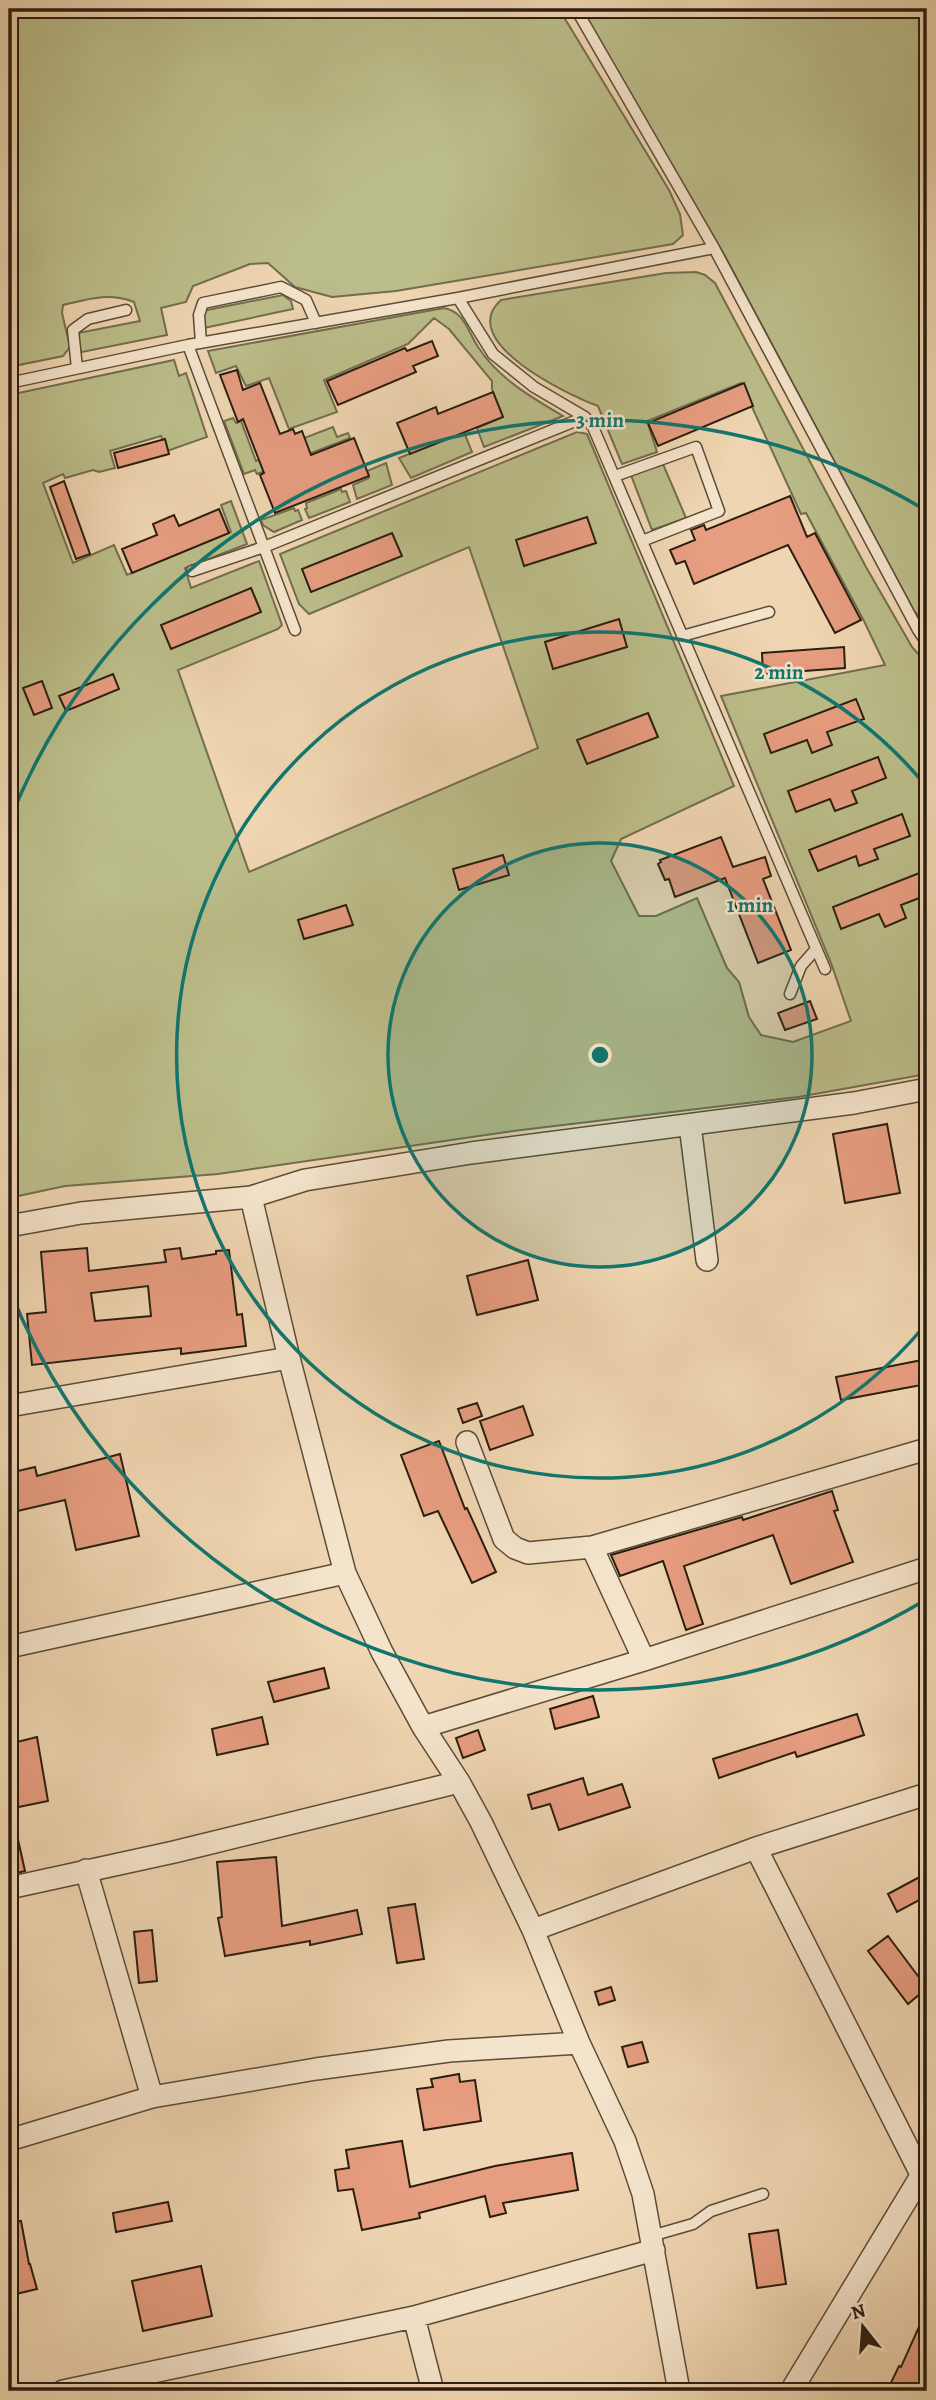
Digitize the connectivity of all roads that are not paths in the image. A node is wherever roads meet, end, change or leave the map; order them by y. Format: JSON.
{"nodes":[{"id":1,"x":576,"y":9,"type":"edge"},
{"id":2,"x":714,"y":248,"type":"junction"},
{"id":3,"x":458,"y":298,"type":"junction"},
{"id":4,"x":126,"y":310,"type":"dead end"},
{"id":5,"x":316,"y":323,"type":"junction"},
{"id":6,"x":201,"y":343,"type":"junction"},
{"id":7,"x":188,"y":345,"type":"junction"},
{"id":8,"x":77,"y":368,"type":"junction"},
{"id":9,"x":9,"y":383,"type":"edge"},
{"id":10,"x":585,"y":417,"type":"junction"},
{"id":11,"x":615,"y":476,"type":"junction"},
{"id":12,"x":642,"y":541,"type":"junction"},
{"id":13,"x":264,"y":547,"type":"junction"},
{"id":14,"x":192,"y":572,"type":"dead end"},
{"id":15,"x":769,"y":612,"type":"dead end"},
{"id":16,"x":295,"y":630,"type":"dead end"},
{"id":17,"x":682,"y":636,"type":"junction"},
{"id":18,"x":927,"y":643,"type":"edge"},
{"id":19,"x":816,"y":949,"type":"junction"},
{"id":20,"x":825,"y":969,"type":"dead end"},
{"id":21,"x":790,"y":994,"type":"dead end"},
{"id":22,"x":927,"y":1089,"type":"edge"},
{"id":23,"x":690,"y":1125,"type":"junction"},
{"id":24,"x":251,"y":1197,"type":"junction"},
{"id":25,"x":9,"y":1226,"type":"edge"},
{"id":26,"x":708,"y":1260,"type":"dead end"},
{"id":27,"x":289,"y":1358,"type":"junction"},
{"id":28,"x":9,"y":1406,"type":"edge"},
{"id":29,"x":467,"y":1442,"type":"dead end"},
{"id":30,"x":927,"y":1449,"type":"edge"},
{"id":31,"x":592,"y":1547,"type":"junction"},
{"id":32,"x":927,"y":1568,"type":"edge"},
{"id":33,"x":345,"y":1573,"type":"junction"},
{"id":34,"x":9,"y":1647,"type":"edge"},
{"id":35,"x":644,"y":1660,"type":"junction"},
{"id":36,"x":423,"y":1727,"type":"junction"},
{"id":37,"x":459,"y":1782,"type":"junction"},
{"id":38,"x":927,"y":1794,"type":"edge"},
{"id":39,"x":756,"y":1848,"type":"junction"},
{"id":40,"x":86,"y":1870,"type":"junction"},
{"id":41,"x":9,"y":1888,"type":"edge"},
{"id":42,"x":533,"y":1930,"type":"junction"},
{"id":43,"x":579,"y":2043,"type":"junction"},
{"id":44,"x":152,"y":2097,"type":"junction"},
{"id":45,"x":9,"y":2140,"type":"edge"},
{"id":46,"x":924,"y":2171,"type":"edge"},
{"id":47,"x":763,"y":2194,"type":"dead end"},
{"id":48,"x":652,"y":2243,"type":"junction"},
{"id":49,"x":414,"y":2317,"type":"junction"},
{"id":50,"x":63,"y":2391,"type":"edge"},
{"id":51,"x":433,"y":2391,"type":"edge"},
{"id":52,"x":679,"y":2391,"type":"edge"},
{"id":53,"x":791,"y":2391,"type":"edge"}],
"edges":[{"from":1,"to":2,"type":"lane"},
{"from":2,"to":3,"type":"lane"},
{"from":2,"to":18,"type":"lane"},
{"from":3,"to":5,"type":"lane"},
{"from":3,"to":10,"type":"lane"},
{"from":4,"to":8,"type":"lane"},
{"from":5,"to":6,"type":"lane"},
{"from":5,"to":6,"type":"lane"},
{"from":6,"to":7,"type":"lane"},
{"from":7,"to":8,"type":"lane"},
{"from":7,"to":13,"type":"lane"},
{"from":8,"to":9,"type":"lane"},
{"from":10,"to":11,"type":"lane"},
{"from":10,"to":13,"type":"lane"},
{"from":11,"to":12,"type":"lane"},
{"from":11,"to":12,"type":"lane"},
{"from":12,"to":17,"type":"lane"},
{"from":13,"to":14,"type":"lane"},
{"from":13,"to":16,"type":"lane"},
{"from":15,"to":17,"type":"lane"},
{"from":17,"to":19,"type":"lane"},
{"from":19,"to":20,"type":"lane"},
{"from":19,"to":21,"type":"lane"},
{"from":22,"to":23,"type":"street"},
{"from":23,"to":24,"type":"street"},
{"from":23,"to":26,"type":"street"},
{"from":24,"to":25,"type":"street"},
{"from":24,"to":27,"type":"street"},
{"from":27,"to":28,"type":"street"},
{"from":27,"to":33,"type":"street"},
{"from":29,"to":31,"type":"street"},
{"from":30,"to":31,"type":"street"},
{"from":31,"to":35,"type":"street"},
{"from":32,"to":35,"type":"street"},
{"from":33,"to":34,"type":"street"},
{"from":33,"to":36,"type":"street"},
{"from":35,"to":36,"type":"street"},
{"from":36,"to":37,"type":"street"},
{"from":37,"to":40,"type":"street"},
{"from":37,"to":42,"type":"street"},
{"from":38,"to":39,"type":"street"},
{"from":39,"to":42,"type":"street"},
{"from":39,"to":46,"type":"street"},
{"from":40,"to":41,"type":"street"},
{"from":40,"to":44,"type":"street"},
{"from":42,"to":43,"type":"street"},
{"from":43,"to":44,"type":"street"},
{"from":43,"to":48,"type":"street"},
{"from":44,"to":45,"type":"street"},
{"from":46,"to":53,"type":"street"},
{"from":47,"to":48,"type":"lane"},
{"from":48,"to":49,"type":"street"},
{"from":48,"to":52,"type":"street"},
{"from":49,"to":50,"type":"street"},
{"from":49,"to":51,"type":"street"}]}
